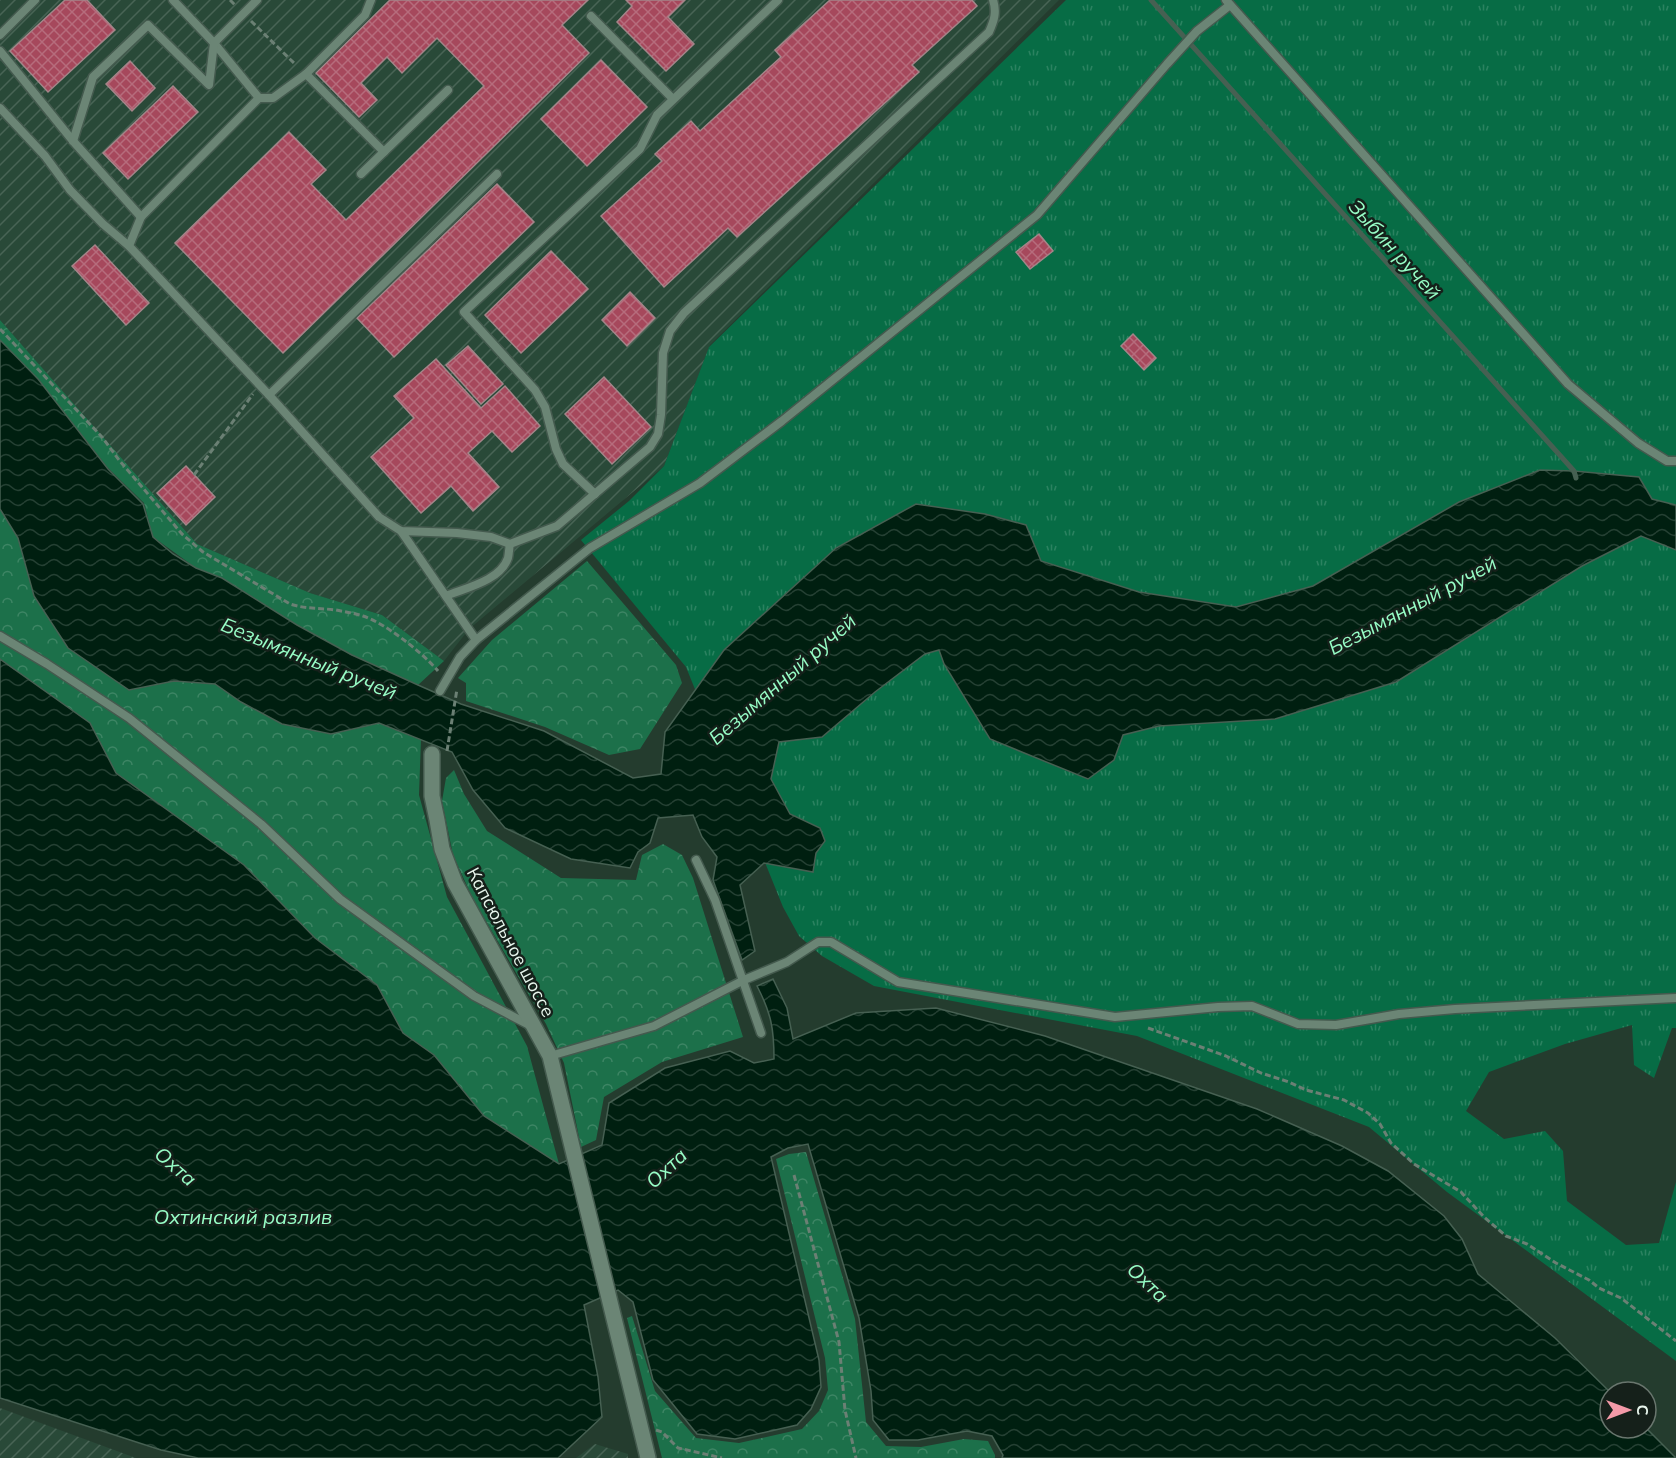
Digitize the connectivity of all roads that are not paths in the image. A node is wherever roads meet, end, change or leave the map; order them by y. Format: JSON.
{"nodes":[{"id":1,"x":35,"y":0,"type":"edge"},
{"id":2,"x":173,"y":0,"type":"edge"},
{"id":3,"x":257,"y":0,"type":"edge"},
{"id":4,"x":371,"y":0,"type":"edge"},
{"id":5,"x":778,"y":0,"type":"edge"},
{"id":6,"x":993,"y":0,"type":"edge"},
{"id":7,"x":1228,"y":2,"type":"edge"},
{"id":8,"x":591,"y":16,"type":"dead end"},
{"id":9,"x":0,"y":35,"type":"edge"},
{"id":10,"x":214,"y":43,"type":"junction"},
{"id":11,"x":0,"y":51,"type":"edge"},
{"id":12,"x":306,"y":74,"type":"junction"},
{"id":13,"x":448,"y":90,"type":"dead end"},
{"id":14,"x":259,"y":98,"type":"junction"},
{"id":15,"x":673,"y":99,"type":"junction"},
{"id":16,"x":0,"y":108,"type":"edge"},
{"id":17,"x":73,"y":141,"type":"junction"},
{"id":18,"x":384,"y":152,"type":"junction"},
{"id":19,"x":361,"y":174,"type":"dead end"},
{"id":20,"x":497,"y":174,"type":"dead end"},
{"id":21,"x":141,"y":217,"type":"junction"},
{"id":22,"x":129,"y":246,"type":"junction"},
{"id":23,"x":269,"y":395,"type":"junction"},
{"id":24,"x":1676,"y":461,"type":"edge"},
{"id":25,"x":595,"y":494,"type":"junction"},
{"id":26,"x":400,"y":531,"type":"junction"},
{"id":27,"x":510,"y":544,"type":"junction"},
{"id":28,"x":446,"y":596,"type":"junction"},
{"id":29,"x":0,"y":636,"type":"edge"},
{"id":30,"x":476,"y":640,"type":"junction"},
{"id":31,"x":440,"y":691,"type":"dead end"},
{"id":32,"x":432,"y":754,"type":"dead end"},
{"id":33,"x":696,"y":860,"type":"dead end"},
{"id":34,"x":744,"y":980,"type":"junction"},
{"id":35,"x":1676,"y":998,"type":"edge"},
{"id":36,"x":535,"y":1028,"type":"junction"},
{"id":37,"x":761,"y":1033,"type":"dead end"},
{"id":38,"x":550,"y":1056,"type":"junction"},
{"id":39,"x":648,"y":1458,"type":"edge"}],
"edges":[{"from":1,"to":9,"type":"lane"},
{"from":2,"to":10,"type":"lane"},
{"from":3,"to":10,"type":"lane"},
{"from":4,"to":12,"type":"lane"},
{"from":5,"to":15,"type":"lane"},
{"from":6,"to":25,"type":"lane"},
{"from":7,"to":24,"type":"lane"},
{"from":7,"to":30,"type":"lane"},
{"from":8,"to":15,"type":"lane"},
{"from":10,"to":14,"type":"lane"},
{"from":10,"to":17,"type":"lane"},
{"from":11,"to":17,"type":"lane"},
{"from":12,"to":14,"type":"lane"},
{"from":12,"to":18,"type":"lane"},
{"from":13,"to":18,"type":"lane"},
{"from":14,"to":21,"type":"lane"},
{"from":15,"to":25,"type":"lane"},
{"from":16,"to":22,"type":"lane"},
{"from":17,"to":21,"type":"lane"},
{"from":18,"to":19,"type":"lane"},
{"from":20,"to":23,"type":"lane"},
{"from":21,"to":22,"type":"lane"},
{"from":22,"to":23,"type":"lane"},
{"from":23,"to":26,"type":"lane"},
{"from":25,"to":27,"type":"lane"},
{"from":26,"to":27,"type":"lane"},
{"from":26,"to":28,"type":"lane"},
{"from":27,"to":28,"type":"lane"},
{"from":28,"to":30,"type":"lane"},
{"from":29,"to":36,"type":"lane"},
{"from":30,"to":31,"type":"lane"},
{"from":32,"to":36,"type":"street","name":"Капсюльное шоссе"},
{"from":33,"to":34,"type":"lane"},
{"from":34,"to":35,"type":"lane"},
{"from":34,"to":37,"type":"lane"},
{"from":34,"to":38,"type":"lane"},
{"from":36,"to":38,"type":"street","name":"Капсюльное шоссе"},
{"from":38,"to":39,"type":"street","name":"Капсюльное шоссе"}]}
